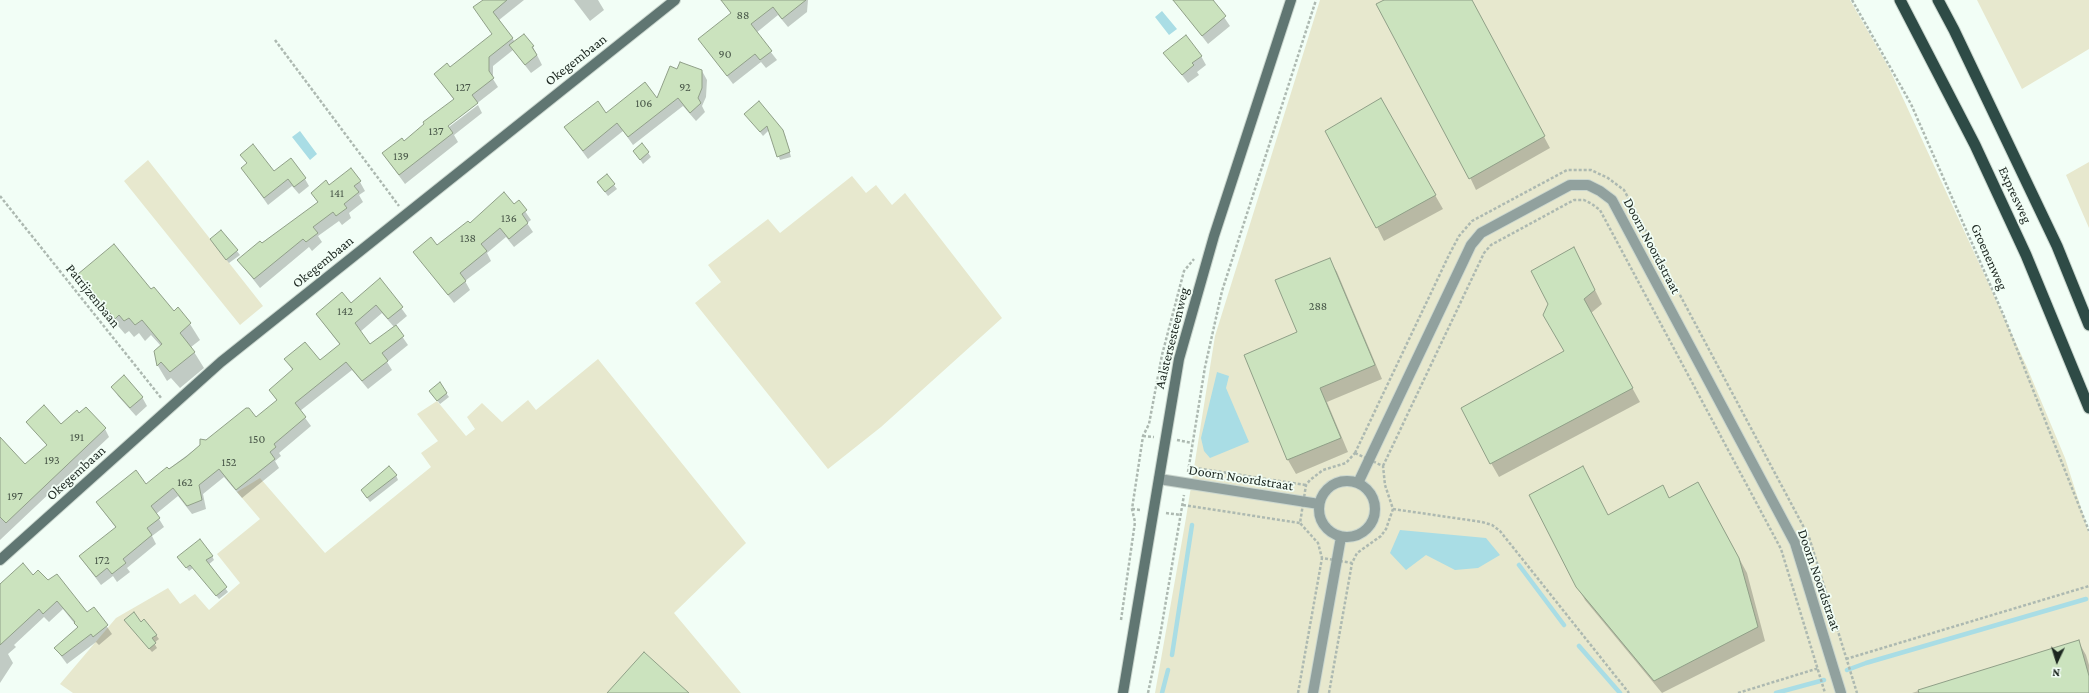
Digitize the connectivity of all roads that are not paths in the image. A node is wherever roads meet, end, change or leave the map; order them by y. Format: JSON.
{"nodes":[{"id":1,"x":675,"y":0,"type":"edge"},
{"id":2,"x":1290,"y":0,"type":"edge"},
{"id":3,"x":1900,"y":0,"type":"edge"},
{"id":4,"x":1938,"y":0,"type":"edge"},
{"id":5,"x":2089,"y":325,"type":"edge"},
{"id":6,"x":2089,"y":408,"type":"edge"},
{"id":7,"x":1159,"y":479,"type":"junction"},
{"id":8,"x":1358,"y":483,"type":"junction"},
{"id":9,"x":1319,"y":504,"type":"junction"},
{"id":10,"x":1341,"y":537,"type":"junction"},
{"id":11,"x":0,"y":560,"type":"edge"},
{"id":12,"x":1123,"y":693,"type":"edge"},
{"id":13,"x":1313,"y":693,"type":"edge"},
{"id":14,"x":1841,"y":693,"type":"edge"}],
"edges":[{"from":1,"to":11,"type":"main road","name":"Okegembaan"},
{"from":2,"to":7,"type":"main road","name":"Aalstersesteenweg"},
{"from":3,"to":6,"type":"highway","name":"Expresweg"},
{"from":4,"to":5,"type":"highway","name":"Expresweg"},
{"from":7,"to":9,"type":"street","name":"Doorn Noordstraat"},
{"from":7,"to":12,"type":"main road","name":"Aalstersesteenweg"},
{"from":8,"to":9,"type":"street"},
{"from":8,"to":10,"type":"street"},
{"from":8,"to":14,"type":"street","name":"Doorn Noordstraat"},
{"from":9,"to":10,"type":"street"},
{"from":10,"to":13,"type":"street"}]}
